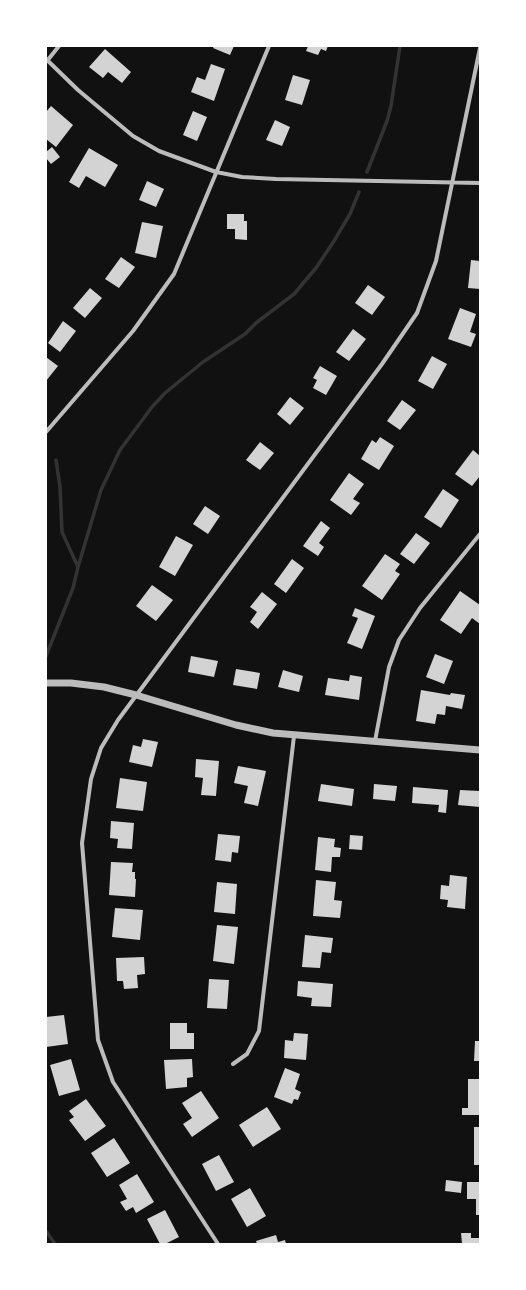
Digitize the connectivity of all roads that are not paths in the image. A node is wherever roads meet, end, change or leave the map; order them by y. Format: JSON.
{"nodes":[{"id":1,"x":59,"y":46,"type":"edge"},
{"id":2,"x":269,"y":46,"type":"edge"},
{"id":3,"x":480,"y":48,"type":"edge"},
{"id":4,"x":46,"y":61,"type":"edge"},
{"id":5,"x":216,"y":172,"type":"junction"},
{"id":6,"x":452,"y":181,"type":"junction"},
{"id":7,"x":480,"y":183,"type":"edge"},
{"id":8,"x":46,"y":432,"type":"edge"},
{"id":9,"x":480,"y":534,"type":"edge"},
{"id":10,"x":46,"y":683,"type":"edge"},
{"id":11,"x":136,"y":695,"type":"junction"},
{"id":12,"x":294,"y":736,"type":"junction"},
{"id":13,"x":375,"y":741,"type":"junction"},
{"id":14,"x":480,"y":750,"type":"edge"},
{"id":15,"x":233,"y":1064,"type":"dead end"},
{"id":16,"x":218,"y":1244,"type":"edge"}],
"edges":[{"from":1,"to":4,"type":"street"},
{"from":2,"to":5,"type":"street"},
{"from":3,"to":6,"type":"street"},
{"from":4,"to":5,"type":"street"},
{"from":5,"to":6,"type":"street"},
{"from":5,"to":8,"type":"street"},
{"from":6,"to":7,"type":"street"},
{"from":6,"to":11,"type":"street"},
{"from":9,"to":13,"type":"street"},
{"from":10,"to":11,"type":"street"},
{"from":11,"to":12,"type":"street"},
{"from":11,"to":16,"type":"street"},
{"from":12,"to":13,"type":"street"},
{"from":12,"to":15,"type":"street"},
{"from":13,"to":14,"type":"street"}]}
